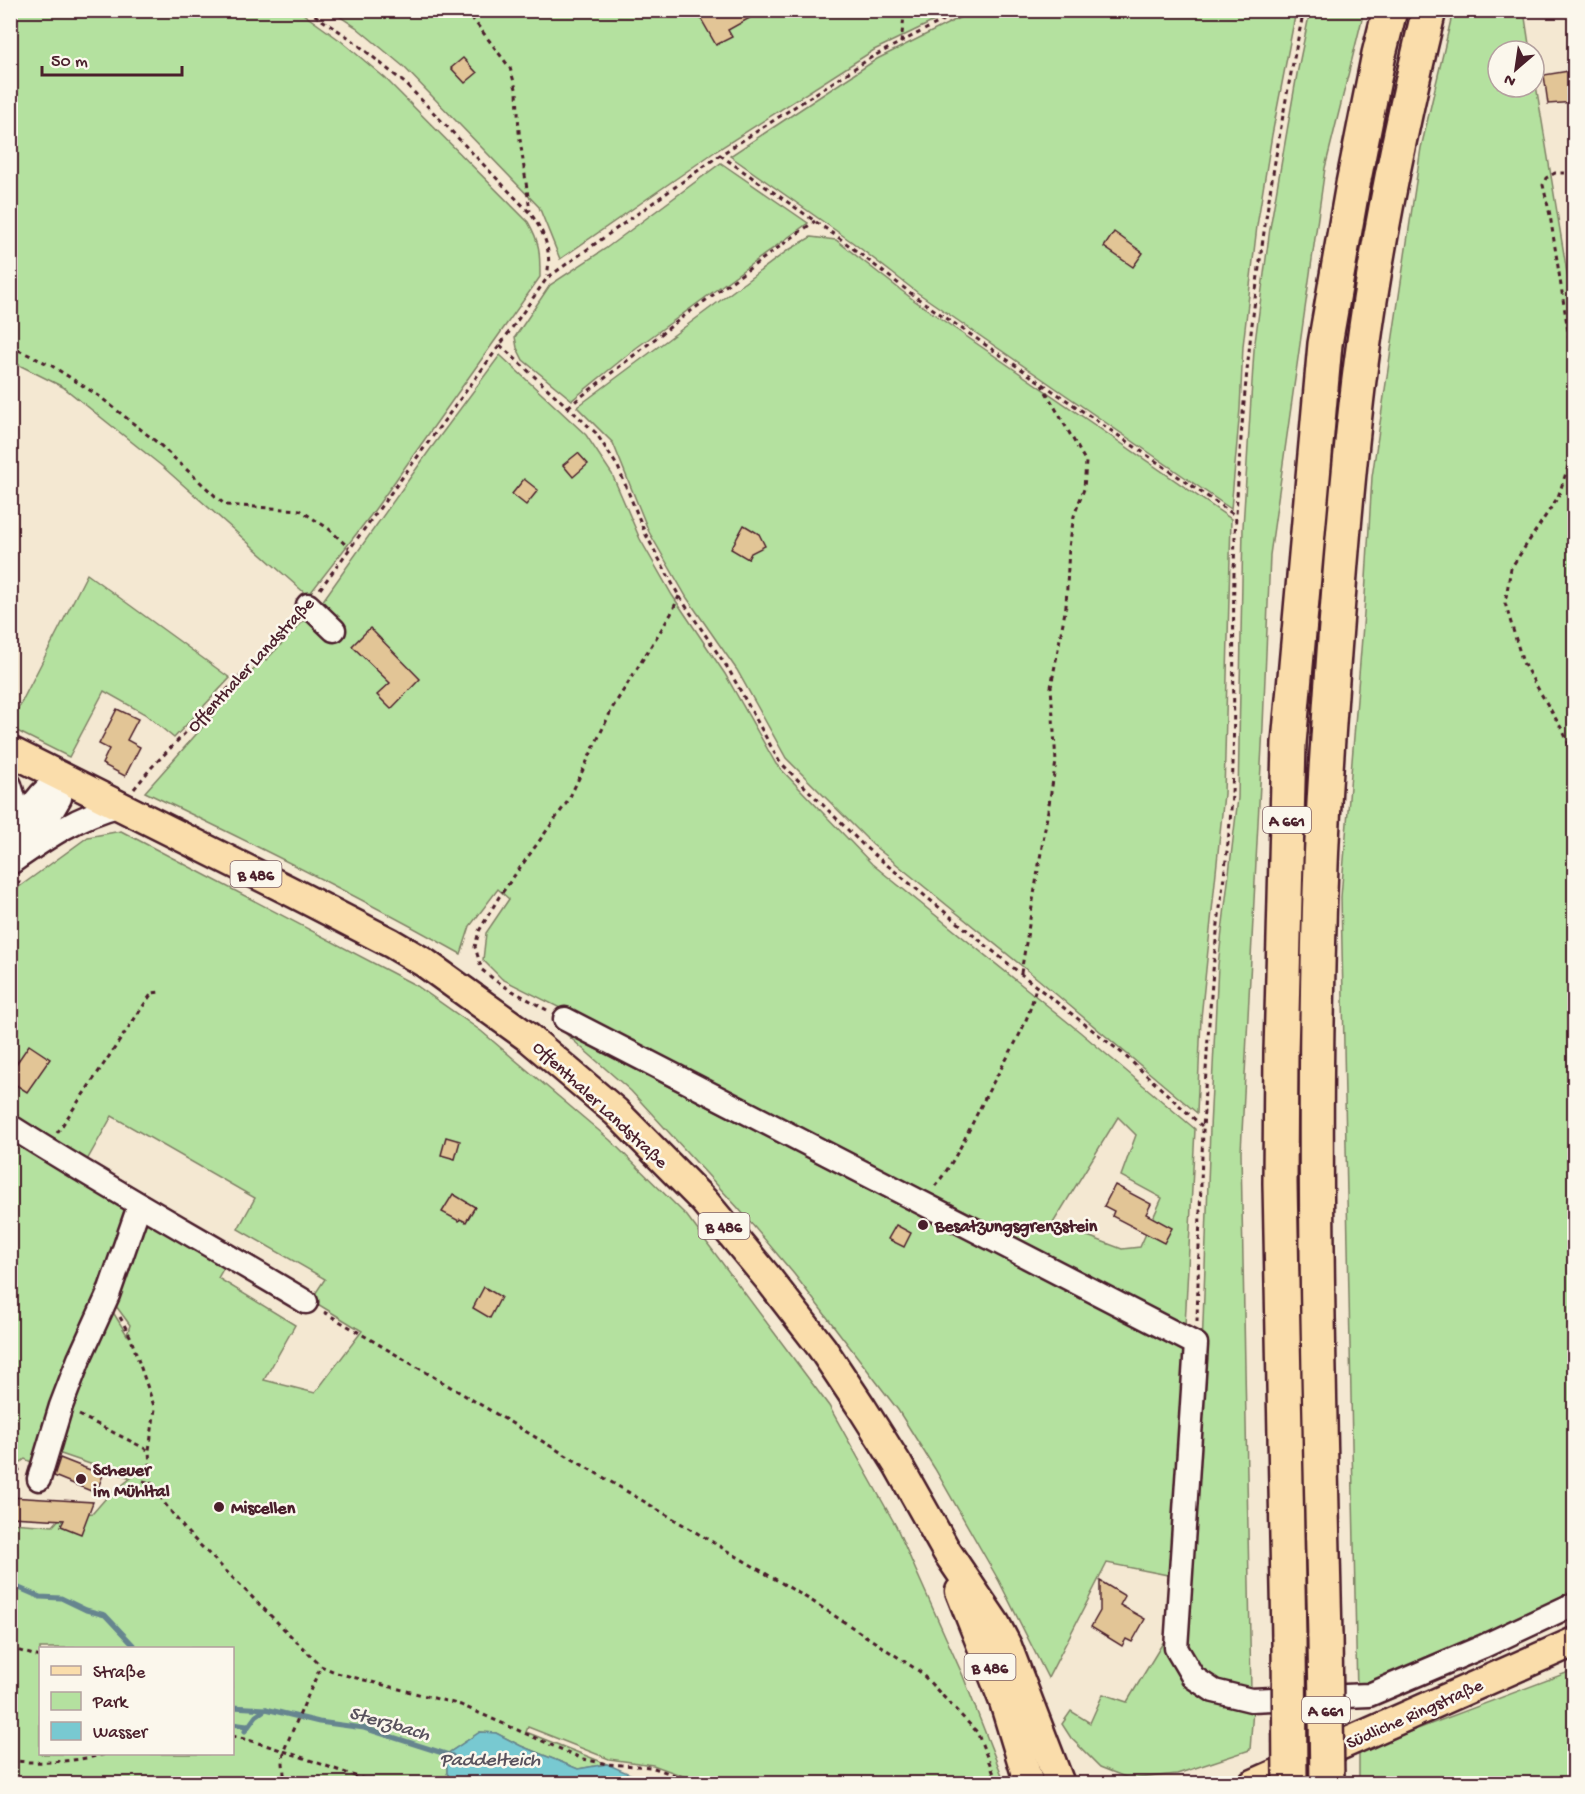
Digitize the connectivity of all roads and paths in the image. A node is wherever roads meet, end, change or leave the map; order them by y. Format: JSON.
{"nodes":[{"id":1,"x":307,"y":10,"type":"edge"},
{"id":2,"x":466,"y":10,"type":"edge"},
{"id":3,"x":902,"y":10,"type":"edge"},
{"id":4,"x":963,"y":10,"type":"edge"},
{"id":5,"x":1304,"y":10,"type":"edge"},
{"id":6,"x":1390,"y":10,"type":"edge"},
{"id":7,"x":1429,"y":10,"type":"edge"},
{"id":8,"x":901,"y":43,"type":"junction"},
{"id":9,"x":720,"y":155,"type":"junction"},
{"id":10,"x":1575,"y":173,"type":"edge"},
{"id":11,"x":531,"y":213,"type":"junction"},
{"id":12,"x":815,"y":221,"type":"junction"},
{"id":13,"x":547,"y":278,"type":"junction"},
{"id":14,"x":500,"y":345,"type":"junction"},
{"id":15,"x":10,"y":346,"type":"edge"},
{"id":16,"x":1575,"y":351,"type":"edge"},
{"id":17,"x":1041,"y":383,"type":"junction"},
{"id":18,"x":568,"y":407,"type":"junction"},
{"id":19,"x":1575,"y":450,"type":"edge"},
{"id":20,"x":1236,"y":516,"type":"junction"},
{"id":21,"x":349,"y":548,"type":"junction"},
{"id":22,"x":679,"y":597,"type":"junction"},
{"id":23,"x":308,"y":605,"type":"junction"},
{"id":24,"x":334,"y":630,"type":"dead end"},
{"id":25,"x":10,"y":751,"type":"edge"},
{"id":26,"x":1575,"y":755,"type":"edge"},
{"id":27,"x":61,"y":776,"type":"junction"},
{"id":28,"x":10,"y":785,"type":"edge"},
{"id":29,"x":121,"y":805,"type":"junction"},
{"id":30,"x":11,"y":863,"type":"edge"},
{"id":31,"x":1021,"y":974,"type":"junction"},
{"id":32,"x":1036,"y":985,"type":"junction"},
{"id":33,"x":160,"y":992,"type":"dead end"},
{"id":34,"x":565,"y":1019,"type":"joint"},
{"id":35,"x":10,"y":1126,"type":"edge"},
{"id":36,"x":1202,"y":1126,"type":"junction"},
{"id":37,"x":46,"y":1149,"type":"junction"},
{"id":38,"x":921,"y":1202,"type":"junction"},
{"id":39,"x":139,"y":1206,"type":"junction"},
{"id":40,"x":108,"y":1295,"type":"junction"},
{"id":41,"x":306,"y":1302,"type":"joint"},
{"id":42,"x":1196,"y":1344,"type":"junction"},
{"id":43,"x":61,"y":1406,"type":"junction"},
{"id":44,"x":149,"y":1450,"type":"junction"},
{"id":45,"x":39,"y":1479,"type":"dead end"},
{"id":46,"x":143,"y":1481,"type":"dead end"},
{"id":47,"x":152,"y":1483,"type":"junction"},
{"id":48,"x":947,"y":1552,"type":"junction"},
{"id":49,"x":1575,"y":1604,"type":"edge"},
{"id":50,"x":1575,"y":1642,"type":"edge"},
{"id":51,"x":10,"y":1648,"type":"edge"},
{"id":52,"x":39,"y":1658,"type":"edge"},
{"id":53,"x":321,"y":1666,"type":"junction"},
{"id":54,"x":234,"y":1737,"type":"edge"},
{"id":55,"x":284,"y":1750,"type":"junction"},
{"id":56,"x":102,"y":1755,"type":"edge"},
{"id":57,"x":10,"y":1760,"type":"edge"},
{"id":58,"x":1056,"y":1772,"type":"edge"},
{"id":59,"x":1575,"y":1773,"type":"edge"},
{"id":60,"x":285,"y":1784,"type":"edge"},
{"id":61,"x":380,"y":1784,"type":"edge"},
{"id":62,"x":701,"y":1784,"type":"edge"},
{"id":63,"x":998,"y":1784,"type":"edge"},
{"id":64,"x":1029,"y":1784,"type":"edge"},
{"id":65,"x":1076,"y":1784,"type":"edge"},
{"id":66,"x":1253,"y":1784,"type":"edge"},
{"id":67,"x":1290,"y":1784,"type":"edge"},
{"id":68,"x":1327,"y":1784,"type":"edge"},
{"id":69,"x":1569,"y":1784,"type":"edge"}],
"edges":[{"from":1,"to":11,"type":"path"},
{"from":2,"to":11,"type":"path"},
{"from":3,"to":8,"type":"path"},
{"from":4,"to":8,"type":"path"},
{"from":5,"to":20,"type":"path"},
{"from":6,"to":67,"type":"highway","number":"A 661","bridge":true},
{"from":7,"to":68,"type":"highway","number":"A 661","bridge":true},
{"from":8,"to":9,"type":"path"},
{"from":9,"to":12,"type":"path"},
{"from":9,"to":13,"type":"path"},
{"from":10,"to":16,"type":"path"},
{"from":11,"to":13,"type":"path"},
{"from":12,"to":17,"type":"path"},
{"from":12,"to":18,"type":"path"},
{"from":13,"to":14,"type":"path","name":"Offenthaler Landstraße"},
{"from":14,"to":18,"type":"path"},
{"from":14,"to":21,"type":"path","name":"Offenthaler Landstraße"},
{"from":15,"to":21,"type":"path"},
{"from":17,"to":20,"type":"path"},
{"from":17,"to":31,"type":"path"},
{"from":18,"to":22,"type":"path"},
{"from":19,"to":26,"type":"path"},
{"from":20,"to":36,"type":"path"},
{"from":21,"to":23,"type":"path","name":"Offenthaler Landstraße"},
{"from":22,"to":31,"type":"path"},
{"from":22,"to":34,"type":"path"},
{"from":23,"to":24,"type":"street"},
{"from":23,"to":29,"type":"path","name":"Offenthaler Landstraße"},
{"from":25,"to":27,"type":"main road","name":"Offenthaler Landstraße","number":"B 486"},
{"from":27,"to":29,"type":"main road","name":"Offenthaler Landstraße","number":"B 486"},
{"from":27,"to":30,"type":"street"},
{"from":28,"to":30,"type":"street"},
{"from":29,"to":30,"type":"street"},
{"from":29,"to":48,"type":"main road","name":"Offenthaler Landstraße","number":"B 486"},
{"from":31,"to":32,"type":"path"},
{"from":32,"to":36,"type":"path"},
{"from":32,"to":38,"type":"path"},
{"from":33,"to":37,"type":"path"},
{"from":34,"to":38,"type":"street"},
{"from":35,"to":37,"type":"street"},
{"from":36,"to":42,"type":"path"},
{"from":37,"to":39,"type":"street"},
{"from":38,"to":42,"type":"street"},
{"from":39,"to":40,"type":"street"},
{"from":39,"to":41,"type":"street"},
{"from":40,"to":43,"type":"street"},
{"from":40,"to":44,"type":"path"},
{"from":41,"to":63,"type":"path"},
{"from":42,"to":49,"type":"street"},
{"from":43,"to":44,"type":"path"},
{"from":43,"to":45,"type":"street"},
{"from":44,"to":47,"type":"path"},
{"from":46,"to":47,"type":"path"},
{"from":47,"to":53,"type":"path"},
{"from":48,"to":58,"type":"main road","name":"Offenthaler Landstraße","number":"B 486"},
{"from":48,"to":64,"type":"main road","name":"Offenthaler Landstraße","number":"B 486"},
{"from":50,"to":66,"type":"main road","name":"Südliche Ringstraße"},
{"from":51,"to":52,"type":"path"},
{"from":53,"to":55,"type":"path"},
{"from":53,"to":62,"type":"path"},
{"from":54,"to":55,"type":"path"},
{"from":55,"to":60,"type":"path"},
{"from":55,"to":61,"type":"path"},
{"from":56,"to":57,"type":"path"},
{"from":58,"to":65,"type":"main road"},
{"from":59,"to":69,"type":"path"}]}
